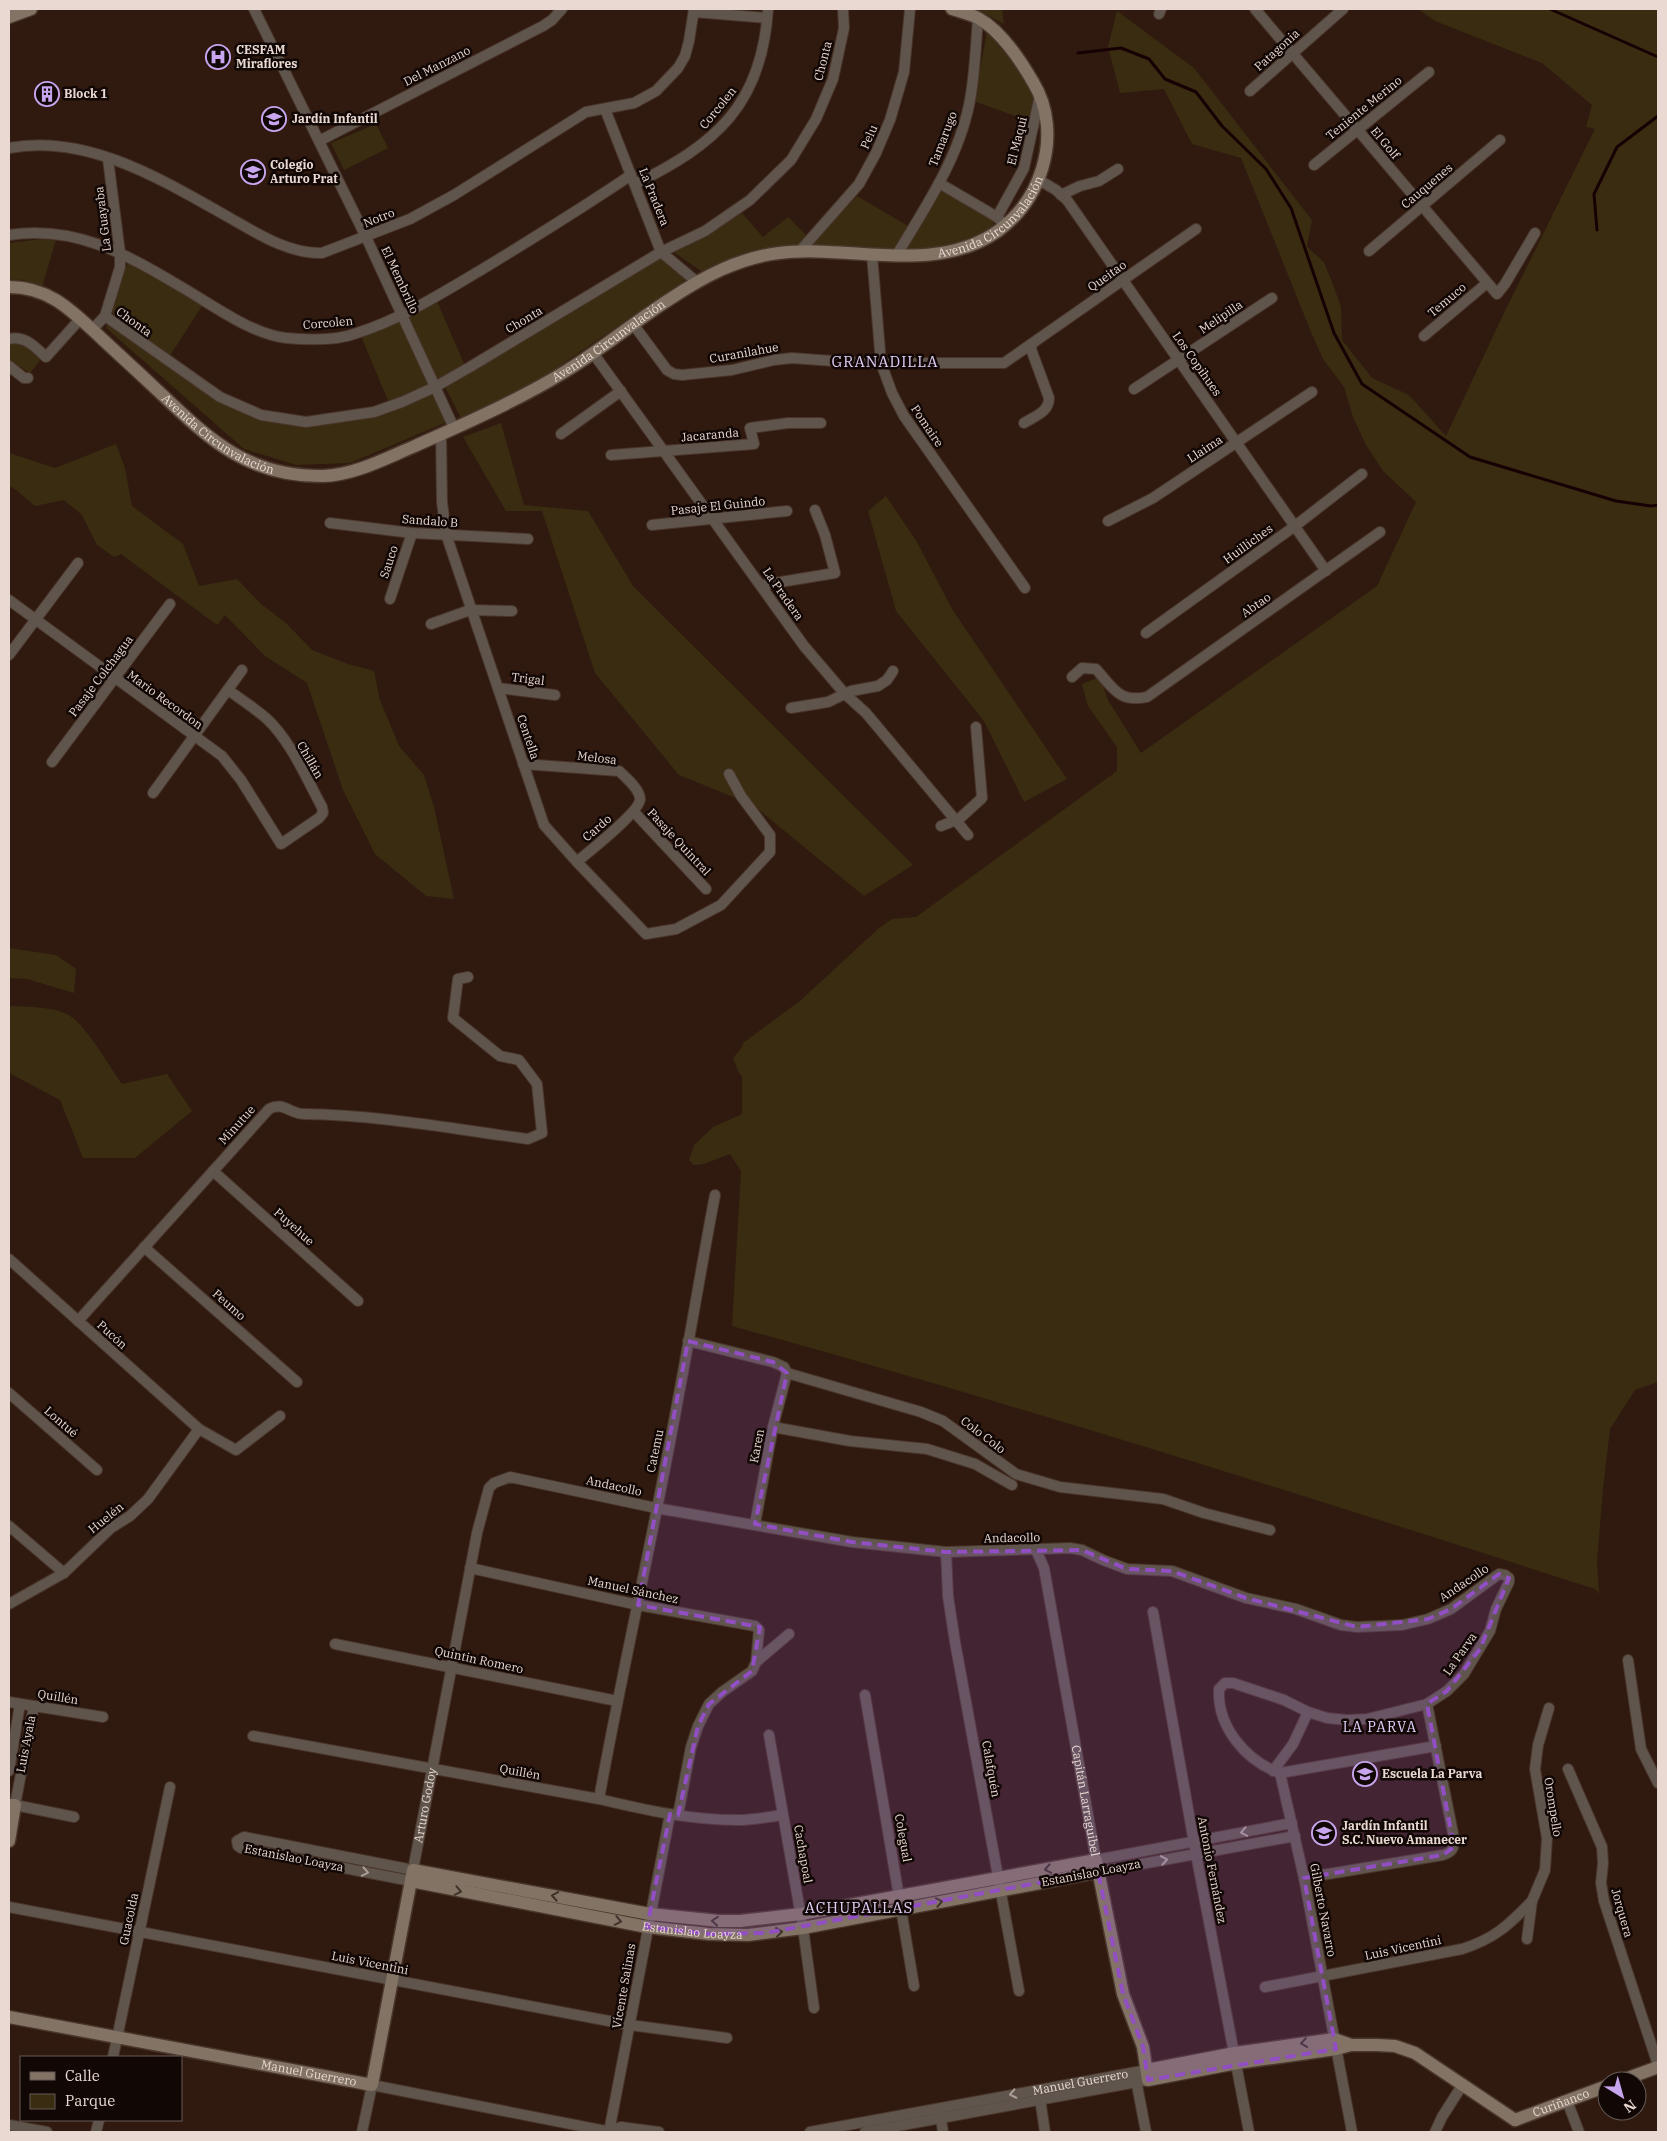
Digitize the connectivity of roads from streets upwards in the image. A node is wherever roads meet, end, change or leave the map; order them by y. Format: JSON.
{"nodes":[{"id":1,"x":30,"y":9,"type":"edge"},
{"id":2,"x":254,"y":9,"type":"edge"},
{"id":3,"x":562,"y":9,"type":"edge"},
{"id":4,"x":842,"y":9,"type":"edge"},
{"id":5,"x":910,"y":9,"type":"edge"},
{"id":6,"x":952,"y":9,"type":"edge"},
{"id":7,"x":1254,"y":9,"type":"edge"},
{"id":8,"x":1343,"y":9,"type":"edge"},
{"id":9,"x":694,"y":10,"type":"edge"},
{"id":10,"x":768,"y":13,"type":"edge"},
{"id":11,"x":9,"y":17,"type":"edge"},
{"id":12,"x":978,"y":18,"type":"junction"},
{"id":13,"x":1292,"y":53,"type":"junction"},
{"id":14,"x":1429,"y":72,"type":"dead end"},
{"id":15,"x":1250,"y":91,"type":"dead end"},
{"id":16,"x":1040,"y":94,"type":"junction"},
{"id":17,"x":606,"y":109,"type":"junction"},
{"id":18,"x":1357,"y":130,"type":"junction"},
{"id":19,"x":1500,"y":140,"type":"dead end"},
{"id":20,"x":319,"y":141,"type":"junction"},
{"id":21,"x":9,"y":148,"type":"edge"},
{"id":22,"x":108,"y":159,"type":"junction"},
{"id":23,"x":1314,"y":164,"type":"dead end"},
{"id":24,"x":1118,"y":169,"type":"dead end"},
{"id":25,"x":633,"y":179,"type":"junction"},
{"id":26,"x":1039,"y":180,"type":"junction"},
{"id":27,"x":940,"y":183,"type":"junction"},
{"id":28,"x":1061,"y":194,"type":"junction"},
{"id":29,"x":1422,"y":206,"type":"junction"},
{"id":30,"x":1001,"y":221,"type":"junction"},
{"id":31,"x":1196,"y":229,"type":"dead end"},
{"id":32,"x":1535,"y":233,"type":"dead end"},
{"id":33,"x":9,"y":235,"type":"edge"},
{"id":34,"x":366,"y":237,"type":"junction"},
{"id":35,"x":1369,"y":251,"type":"dead end"},
{"id":36,"x":662,"y":252,"type":"junction"},
{"id":37,"x":799,"y":252,"type":"junction"},
{"id":38,"x":120,"y":253,"type":"junction"},
{"id":39,"x":872,"y":255,"type":"junction"},
{"id":40,"x":896,"y":256,"type":"junction"},
{"id":41,"x":1124,"y":280,"type":"junction"},
{"id":42,"x":697,"y":282,"type":"junction"},
{"id":43,"x":1487,"y":283,"type":"junction"},
{"id":44,"x":9,"y":287,"type":"edge"},
{"id":45,"x":1272,"y":298,"type":"dead end"},
{"id":46,"x":402,"y":314,"type":"junction"},
{"id":47,"x":105,"y":316,"type":"junction"},
{"id":48,"x":81,"y":318,"type":"junction"},
{"id":49,"x":633,"y":324,"type":"junction"},
{"id":50,"x":92,"y":330,"type":"junction"},
{"id":51,"x":1424,"y":336,"type":"dead end"},
{"id":52,"x":9,"y":339,"type":"edge"},
{"id":53,"x":1032,"y":344,"type":"junction"},
{"id":54,"x":593,"y":353,"type":"junction"},
{"id":55,"x":1179,"y":359,"type":"junction"},
{"id":56,"x":881,"y":363,"type":"junction"},
{"id":57,"x":1004,"y":363,"type":"joint"},
{"id":58,"x":9,"y":366,"type":"edge"},
{"id":59,"x":28,"y":378,"type":"dead end"},
{"id":60,"x":435,"y":387,"type":"junction"},
{"id":61,"x":1134,"y":389,"type":"dead end"},
{"id":62,"x":620,"y":391,"type":"junction"},
{"id":63,"x":1312,"y":392,"type":"dead end"},
{"id":64,"x":1024,"y":422,"type":"dead end"},
{"id":65,"x":821,"y":424,"type":"dead end"},
{"id":66,"x":454,"y":428,"type":"junction"},
{"id":67,"x":441,"y":434,"type":"junction"},
{"id":68,"x":561,"y":434,"type":"dead end"},
{"id":69,"x":1237,"y":443,"type":"junction"},
{"id":70,"x":664,"y":451,"type":"junction"},
{"id":71,"x":611,"y":454,"type":"dead end"},
{"id":72,"x":1362,"y":474,"type":"dead end"},
{"id":73,"x":815,"y":510,"type":"dead end"},
{"id":74,"x":787,"y":511,"type":"dead end"},
{"id":75,"x":713,"y":518,"type":"junction"},
{"id":76,"x":1108,"y":521,"type":"dead end"},
{"id":77,"x":330,"y":523,"type":"dead end"},
{"id":78,"x":652,"y":525,"type":"dead end"},
{"id":79,"x":1295,"y":526,"type":"junction"},
{"id":80,"x":412,"y":532,"type":"junction"},
{"id":81,"x":1380,"y":532,"type":"dead end"},
{"id":82,"x":446,"y":534,"type":"junction"},
{"id":83,"x":528,"y":539,"type":"dead end"},
{"id":84,"x":78,"y":563,"type":"dead end"},
{"id":85,"x":1326,"y":571,"type":"junction"},
{"id":86,"x":762,"y":586,"type":"junction"},
{"id":87,"x":1025,"y":588,"type":"dead end"},
{"id":88,"x":390,"y":599,"type":"dead end"},
{"id":89,"x":9,"y":600,"type":"edge"},
{"id":90,"x":170,"y":604,"type":"dead end"},
{"id":91,"x":470,"y":610,"type":"junction"},
{"id":92,"x":512,"y":611,"type":"dead end"},
{"id":93,"x":36,"y":620,"type":"junction"},
{"id":94,"x":432,"y":624,"type":"dead end"},
{"id":95,"x":1146,"y":633,"type":"dead end"},
{"id":96,"x":9,"y":655,"type":"edge"},
{"id":97,"x":242,"y":670,"type":"dead end"},
{"id":98,"x":893,"y":671,"type":"dead end"},
{"id":99,"x":1072,"y":677,"type":"dead end"},
{"id":100,"x":114,"y":678,"type":"junction"},
{"id":101,"x":498,"y":688,"type":"junction"},
{"id":102,"x":228,"y":690,"type":"junction"},
{"id":103,"x":845,"y":694,"type":"junction"},
{"id":104,"x":555,"y":695,"type":"dead end"},
{"id":105,"x":791,"y":708,"type":"dead end"},
{"id":106,"x":976,"y":727,"type":"dead end"},
{"id":107,"x":194,"y":736,"type":"junction"},
{"id":108,"x":52,"y":762,"type":"dead end"},
{"id":109,"x":524,"y":764,"type":"junction"},
{"id":110,"x":729,"y":774,"type":"dead end"},
{"id":111,"x":153,"y":793,"type":"dead end"},
{"id":112,"x":634,"y":812,"type":"junction"},
{"id":113,"x":957,"y":820,"type":"junction"},
{"id":114,"x":940,"y":826,"type":"dead end"},
{"id":115,"x":968,"y":835,"type":"dead end"},
{"id":116,"x":281,"y":844,"type":"joint"},
{"id":117,"x":577,"y":862,"type":"junction"},
{"id":118,"x":706,"y":889,"type":"dead end"},
{"id":119,"x":468,"y":977,"type":"dead end"},
{"id":120,"x":213,"y":1171,"type":"junction"},
{"id":121,"x":715,"y":1195,"type":"dead end"},
{"id":122,"x":144,"y":1246,"type":"junction"},
{"id":123,"x":9,"y":1259,"type":"edge"},
{"id":124,"x":358,"y":1301,"type":"dead end"},
{"id":125,"x":78,"y":1321,"type":"junction"},
{"id":126,"x":688,"y":1341,"type":"junction"},
{"id":127,"x":787,"y":1373,"type":"junction"},
{"id":128,"x":297,"y":1382,"type":"dead end"},
{"id":129,"x":9,"y":1393,"type":"edge"},
{"id":130,"x":280,"y":1416,"type":"dead end"},
{"id":131,"x":774,"y":1427,"type":"junction"},
{"id":132,"x":199,"y":1429,"type":"junction"},
{"id":133,"x":97,"y":1470,"type":"dead end"},
{"id":134,"x":494,"y":1483,"type":"joint"},
{"id":135,"x":1012,"y":1485,"type":"dead end"},
{"id":136,"x":656,"y":1508,"type":"junction"},
{"id":137,"x":755,"y":1524,"type":"junction"},
{"id":138,"x":9,"y":1526,"type":"edge"},
{"id":139,"x":1270,"y":1530,"type":"dead end"},
{"id":140,"x":1036,"y":1550,"type":"junction"},
{"id":141,"x":946,"y":1552,"type":"junction"},
{"id":142,"x":470,"y":1568,"type":"junction"},
{"id":143,"x":64,"y":1573,"type":"junction"},
{"id":144,"x":1509,"y":1578,"type":"joint"},
{"id":145,"x":9,"y":1604,"type":"edge"},
{"id":146,"x":638,"y":1605,"type":"junction"},
{"id":147,"x":1153,"y":1612,"type":"dead end"},
{"id":148,"x":789,"y":1634,"type":"dead end"},
{"id":149,"x":335,"y":1644,"type":"dead end"},
{"id":150,"x":1628,"y":1660,"type":"dead end"},
{"id":151,"x":755,"y":1664,"type":"junction"},
{"id":152,"x":452,"y":1668,"type":"junction"},
{"id":153,"x":865,"y":1695,"type":"dead end"},
{"id":154,"x":617,"y":1701,"type":"junction"},
{"id":155,"x":9,"y":1702,"type":"edge"},
{"id":156,"x":20,"y":1704,"type":"junction"},
{"id":157,"x":1427,"y":1704,"type":"junction"},
{"id":158,"x":34,"y":1706,"type":"junction"},
{"id":159,"x":1549,"y":1708,"type":"dead end"},
{"id":160,"x":1308,"y":1712,"type":"junction"},
{"id":161,"x":103,"y":1717,"type":"dead end"},
{"id":162,"x":769,"y":1735,"type":"dead end"},
{"id":163,"x":252,"y":1736,"type":"dead end"},
{"id":164,"x":1436,"y":1746,"type":"junction"},
{"id":165,"x":431,"y":1768,"type":"junction"},
{"id":166,"x":1568,"y":1769,"type":"dead end"},
{"id":167,"x":9,"y":1771,"type":"edge"},
{"id":168,"x":1276,"y":1772,"type":"junction"},
{"id":169,"x":1658,"y":1783,"type":"edge"},
{"id":170,"x":170,"y":1787,"type":"dead end"},
{"id":171,"x":599,"y":1799,"type":"junction"},
{"id":172,"x":12,"y":1805,"type":"edge"},
{"id":173,"x":674,"y":1815,"type":"junction"},
{"id":174,"x":783,"y":1815,"type":"junction"},
{"id":175,"x":74,"y":1816,"type":"dead end"},
{"id":176,"x":1292,"y":1823,"type":"junction"},
{"id":177,"x":1295,"y":1836,"type":"junction"},
{"id":178,"x":9,"y":1841,"type":"edge"},
{"id":179,"x":1194,"y":1842,"type":"junction"},
{"id":180,"x":1196,"y":1854,"type":"junction"},
{"id":181,"x":1097,"y":1866,"type":"junction"},
{"id":182,"x":412,"y":1876,"type":"junction"},
{"id":183,"x":998,"y":1878,"type":"junction"},
{"id":184,"x":1304,"y":1878,"type":"junction"},
{"id":185,"x":1000,"y":1891,"type":"junction"},
{"id":186,"x":900,"y":1896,"type":"junction"},
{"id":187,"x":1532,"y":1901,"type":"junction"},
{"id":188,"x":9,"y":1908,"type":"edge"},
{"id":189,"x":902,"y":1909,"type":"junction"},
{"id":190,"x":650,"y":1914,"type":"junction"},
{"id":191,"x":800,"y":1914,"type":"junction"},
{"id":192,"x":647,"y":1927,"type":"junction"},
{"id":193,"x":803,"y":1928,"type":"junction"},
{"id":194,"x":139,"y":1933,"type":"junction"},
{"id":195,"x":1528,"y":1938,"type":"dead end"},
{"id":196,"x":1323,"y":1977,"type":"junction"},
{"id":197,"x":392,"y":1980,"type":"junction"},
{"id":198,"x":914,"y":1986,"type":"dead end"},
{"id":199,"x":1264,"y":1987,"type":"dead end"},
{"id":200,"x":1019,"y":1991,"type":"dead end"},
{"id":201,"x":814,"y":2008,"type":"dead end"},
{"id":202,"x":9,"y":2017,"type":"edge"},
{"id":203,"x":630,"y":2025,"type":"junction"},
{"id":204,"x":118,"y":2038,"type":"junction"},
{"id":205,"x":727,"y":2038,"type":"dead end"},
{"id":206,"x":1335,"y":2044,"type":"junction"},
{"id":207,"x":113,"y":2056,"type":"edge"},
{"id":208,"x":1236,"y":2058,"type":"junction"},
{"id":209,"x":1658,"y":2066,"type":"edge"},
{"id":210,"x":1645,"y":2071,"type":"edge"},
{"id":211,"x":1141,"y":2076,"type":"junction"},
{"id":212,"x":1464,"y":2084,"type":"junction"},
{"id":213,"x":372,"y":2086,"type":"junction"},
{"id":214,"x":1597,"y":2090,"type":"edge"},
{"id":215,"x":1039,"y":2094,"type":"junction"},
{"id":216,"x":1567,"y":2101,"type":"junction"},
{"id":217,"x":940,"y":2114,"type":"junction"},
{"id":218,"x":9,"y":2125,"type":"edge"},
{"id":219,"x":1516,"y":2126,"type":"edge"},
{"id":220,"x":841,"y":2130,"type":"edge"},
{"id":221,"x":47,"y":2132,"type":"edge"},
{"id":222,"x":362,"y":2132,"type":"edge"},
{"id":223,"x":609,"y":2132,"type":"edge"},
{"id":224,"x":659,"y":2132,"type":"edge"},
{"id":225,"x":810,"y":2132,"type":"edge"},
{"id":226,"x":865,"y":2132,"type":"edge"},
{"id":227,"x":943,"y":2132,"type":"edge"},
{"id":228,"x":1046,"y":2132,"type":"edge"},
{"id":229,"x":1146,"y":2132,"type":"edge"},
{"id":230,"x":1250,"y":2132,"type":"edge"},
{"id":231,"x":1352,"y":2132,"type":"edge"},
{"id":232,"x":1435,"y":2132,"type":"edge"},
{"id":233,"x":1579,"y":2132,"type":"edge"}],
"edges":[{"from":1,"to":11,"type":"street"},
{"from":2,"to":20,"type":"street","name":"El Membrillo"},
{"from":3,"to":20,"type":"street","name":"Del Manzano"},
{"from":4,"to":36,"type":"street","name":"Chonta"},
{"from":5,"to":37,"type":"street","name":"Pelu"},
{"from":6,"to":12,"type":"street","name":"Avenida Circunvalación"},
{"from":7,"to":13,"type":"street","name":"El Golf"},
{"from":8,"to":13,"type":"street","name":"Patagonia"},
{"from":9,"to":10,"type":"street"},
{"from":9,"to":17,"type":"street","name":"Notro"},
{"from":10,"to":25,"type":"street","name":"Corcolen"},
{"from":12,"to":16,"type":"street","name":"Avenida Circunvalación"},
{"from":12,"to":27,"type":"street","name":"Tamarugo"},
{"from":13,"to":15,"type":"street","name":"Patagonia"},
{"from":13,"to":18,"type":"street","name":"El Golf"},
{"from":14,"to":18,"type":"street","name":"Teniente Merino"},
{"from":16,"to":26,"type":"street","name":"Avenida Circunvalación"},
{"from":16,"to":30,"type":"street","name":"El Maqui"},
{"from":17,"to":25,"type":"street","name":"La Pradera"},
{"from":17,"to":34,"type":"street","name":"Notro"},
{"from":18,"to":23,"type":"street","name":"Teniente Merino"},
{"from":18,"to":29,"type":"street","name":"El Golf"},
{"from":19,"to":29,"type":"street","name":"Cauquenes"},
{"from":20,"to":34,"type":"street","name":"El Membrillo"},
{"from":21,"to":22,"type":"street","name":"Notro"},
{"from":22,"to":34,"type":"street","name":"Notro"},
{"from":22,"to":38,"type":"street","name":"La Guayaba"},
{"from":24,"to":28,"type":"street"},
{"from":25,"to":36,"type":"street","name":"La Pradera"},
{"from":25,"to":46,"type":"street","name":"Corcolen"},
{"from":26,"to":28,"type":"street","name":"Los Copihues"},
{"from":26,"to":30,"type":"street","name":"Avenida Circunvalación"},
{"from":27,"to":30,"type":"street"},
{"from":27,"to":40,"type":"street","name":"Tamarugo"},
{"from":28,"to":41,"type":"street","name":"Los Copihues"},
{"from":29,"to":35,"type":"street","name":"Cauquenes"},
{"from":29,"to":43,"type":"street","name":"El Golf"},
{"from":30,"to":40,"type":"street","name":"Avenida Circunvalación"},
{"from":31,"to":41,"type":"street","name":"Queitao"},
{"from":32,"to":43,"type":"street","name":"El Golf"},
{"from":33,"to":38,"type":"street","name":"Corcolen"},
{"from":34,"to":46,"type":"street","name":"El Membrillo"},
{"from":36,"to":42,"type":"street","name":"La Pradera"},
{"from":36,"to":60,"type":"street","name":"Chonta"},
{"from":37,"to":39,"type":"street","name":"Avenida Circunvalación"},
{"from":37,"to":42,"type":"street","name":"Avenida Circunvalación"},
{"from":38,"to":46,"type":"street","name":"Corcolen"},
{"from":38,"to":47,"type":"street","name":"La Guayaba"},
{"from":39,"to":40,"type":"street","name":"Avenida Circunvalación"},
{"from":39,"to":56,"type":"street","name":"Pomaire"},
{"from":41,"to":53,"type":"street","name":"Queitao"},
{"from":41,"to":55,"type":"street","name":"Los Copihues"},
{"from":42,"to":49,"type":"street","name":"Avenida Circunvalación"},
{"from":43,"to":51,"type":"street","name":"Temuco"},
{"from":44,"to":48,"type":"street","name":"Avenida Circunvalación"},
{"from":45,"to":55,"type":"street","name":"Melipilla"},
{"from":46,"to":60,"type":"street","name":"El Membrillo"},
{"from":47,"to":50,"type":"street","name":"La Guayaba"},
{"from":47,"to":60,"type":"street","name":"Chonta"},
{"from":48,"to":50,"type":"street","name":"Avenida Circunvalación"},
{"from":48,"to":52,"type":"street"},
{"from":49,"to":54,"type":"street","name":"Avenida Circunvalación"},
{"from":49,"to":56,"type":"street","name":"Curanilahue"},
{"from":50,"to":67,"type":"street","name":"Avenida Circunvalación"},
{"from":53,"to":57,"type":"street","name":"Queitao"},
{"from":53,"to":64,"type":"street"},
{"from":54,"to":62,"type":"street","name":"La Pradera"},
{"from":54,"to":66,"type":"street","name":"Avenida Circunvalación"},
{"from":55,"to":61,"type":"street","name":"Melipilla"},
{"from":55,"to":69,"type":"street","name":"Los Copihues"},
{"from":56,"to":57,"type":"street","name":"Curanilahue"},
{"from":56,"to":87,"type":"street","name":"Pomaire"},
{"from":58,"to":59,"type":"street"},
{"from":60,"to":66,"type":"street","name":"El Membrillo"},
{"from":62,"to":68,"type":"street"},
{"from":62,"to":70,"type":"street","name":"La Pradera"},
{"from":63,"to":69,"type":"street","name":"Llaima"},
{"from":65,"to":70,"type":"street","name":"Jacaranda"},
{"from":66,"to":67,"type":"street","name":"Avenida Circunvalación"},
{"from":67,"to":82,"type":"street","name":"Centella"},
{"from":69,"to":76,"type":"street","name":"Llaima"},
{"from":69,"to":79,"type":"street","name":"Los Copihues"},
{"from":70,"to":71,"type":"street","name":"Jacaranda"},
{"from":70,"to":75,"type":"street","name":"La Pradera"},
{"from":72,"to":79,"type":"street","name":"Huilliches"},
{"from":73,"to":86,"type":"street"},
{"from":74,"to":75,"type":"street","name":"Pasaje El Guindo"},
{"from":75,"to":78,"type":"street","name":"Pasaje El Guindo"},
{"from":75,"to":86,"type":"street","name":"La Pradera"},
{"from":77,"to":80,"type":"street","name":"Sandalo B"},
{"from":79,"to":85,"type":"street","name":"Los Copihues"},
{"from":79,"to":95,"type":"street","name":"Huilliches"},
{"from":80,"to":82,"type":"street","name":"Sandalo B"},
{"from":80,"to":88,"type":"street","name":"Sauco"},
{"from":81,"to":85,"type":"street","name":"Abtao"},
{"from":82,"to":83,"type":"street","name":"Sandalo B"},
{"from":82,"to":91,"type":"street","name":"Centella"},
{"from":84,"to":93,"type":"street"},
{"from":85,"to":99,"type":"street","name":"Abtao"},
{"from":86,"to":103,"type":"street","name":"La Pradera"},
{"from":89,"to":93,"type":"street","name":"Mario Recordon"},
{"from":90,"to":100,"type":"street","name":"Pasaje Colchagua"},
{"from":91,"to":92,"type":"street"},
{"from":91,"to":94,"type":"street"},
{"from":91,"to":101,"type":"street","name":"Centella"},
{"from":93,"to":96,"type":"street"},
{"from":93,"to":100,"type":"street","name":"Mario Recordon"},
{"from":97,"to":102,"type":"street"},
{"from":98,"to":103,"type":"street"},
{"from":100,"to":107,"type":"street","name":"Mario Recordon"},
{"from":100,"to":108,"type":"street","name":"Pasaje Colchagua"},
{"from":101,"to":104,"type":"street","name":"Trigal"},
{"from":101,"to":109,"type":"street","name":"Centella"},
{"from":102,"to":107,"type":"street"},
{"from":102,"to":116,"type":"street","name":"Chillán"},
{"from":103,"to":105,"type":"street"},
{"from":103,"to":113,"type":"street","name":"La Pradera"},
{"from":106,"to":113,"type":"street"},
{"from":107,"to":111,"type":"street"},
{"from":107,"to":116,"type":"street","name":"Mario Recordon"},
{"from":109,"to":112,"type":"street","name":"Melosa"},
{"from":109,"to":117,"type":"street","name":"Centella"},
{"from":110,"to":117,"type":"street","name":"Centella"},
{"from":112,"to":117,"type":"street","name":"Cardo"},
{"from":112,"to":118,"type":"street","name":"Pasaje Quintral"},
{"from":113,"to":114,"type":"street"},
{"from":113,"to":115,"type":"street","name":"La Pradera"},
{"from":119,"to":120,"type":"street","name":"Minutue"},
{"from":120,"to":122,"type":"street","name":"Minutue"},
{"from":120,"to":124,"type":"street","name":"Puyehue"},
{"from":121,"to":126,"type":"street","name":"Catemu"},
{"from":122,"to":125,"type":"street","name":"Minutue"},
{"from":122,"to":128,"type":"street","name":"Peumo"},
{"from":123,"to":125,"type":"street","name":"Pucón"},
{"from":125,"to":132,"type":"street","name":"Pucón"},
{"from":126,"to":127,"type":"street","name":"Colo Colo"},
{"from":126,"to":136,"type":"street","name":"Catemu"},
{"from":127,"to":131,"type":"street","name":"Karen"},
{"from":127,"to":139,"type":"street","name":"Colo Colo"},
{"from":129,"to":133,"type":"street","name":"Lontué"},
{"from":130,"to":132,"type":"street","name":"Pucón"},
{"from":131,"to":135,"type":"street","name":"Colo Colo"},
{"from":131,"to":137,"type":"street","name":"Karen"},
{"from":132,"to":143,"type":"street","name":"Huelén"},
{"from":134,"to":136,"type":"street","name":"Andacollo"},
{"from":134,"to":142,"type":"street","name":"Arturo Godoy"},
{"from":136,"to":137,"type":"street","name":"Andacollo"},
{"from":136,"to":146,"type":"street","name":"Catemu"},
{"from":137,"to":141,"type":"street","name":"Andacollo"},
{"from":138,"to":143,"type":"street"},
{"from":140,"to":141,"type":"street","name":"Andacollo"},
{"from":140,"to":144,"type":"street","name":"Andacollo"},
{"from":140,"to":181,"type":"street","name":"Capitán Larraguibel"},
{"from":141,"to":183,"type":"street","name":"Calafquén"},
{"from":142,"to":146,"type":"street","name":"Manuel Sánchez"},
{"from":142,"to":152,"type":"street","name":"Arturo Godoy"},
{"from":143,"to":145,"type":"street","name":"Huelén"},
{"from":144,"to":157,"type":"street","name":"La Parva"},
{"from":146,"to":151,"type":"street","name":"Manuel Sánchez"},
{"from":146,"to":154,"type":"street","name":"Catemu"},
{"from":147,"to":179,"type":"street","name":"Antonio Fernández"},
{"from":148,"to":151,"type":"street"},
{"from":149,"to":152,"type":"street","name":"Quintin Romero"},
{"from":150,"to":169,"type":"street"},
{"from":151,"to":173,"type":"street","name":"Vicente Salinas"},
{"from":152,"to":154,"type":"street","name":"Quintin Romero"},
{"from":152,"to":165,"type":"street","name":"Arturo Godoy"},
{"from":153,"to":186,"type":"street","name":"Colegual"},
{"from":154,"to":171,"type":"street","name":"Catemu"},
{"from":155,"to":156,"type":"street","name":"Quillén"},
{"from":156,"to":158,"type":"street","name":"Quillén"},
{"from":156,"to":167,"type":"street","name":"Luis Ayala"},
{"from":157,"to":160,"type":"street","name":"La Parva"},
{"from":157,"to":164,"type":"street"},
{"from":158,"to":161,"type":"street","name":"Quillén"},
{"from":158,"to":172,"type":"street","name":"Luis Ayala"},
{"from":159,"to":187,"type":"street","name":"Orompello"},
{"from":160,"to":168,"type":"street"},
{"from":160,"to":168,"type":"street","name":"La Parva"},
{"from":162,"to":174,"type":"street","name":"Cachapoal"},
{"from":163,"to":165,"type":"street","name":"Quillén"},
{"from":164,"to":168,"type":"street"},
{"from":164,"to":184,"type":"street"},
{"from":165,"to":171,"type":"street","name":"Quillén"},
{"from":165,"to":182,"type":"street","name":"Arturo Godoy"},
{"from":166,"to":209,"type":"street","name":"Jorquera"},
{"from":168,"to":176,"type":"street","name":"Gilberto Navarro"},
{"from":170,"to":194,"type":"street","name":"Guacolda"},
{"from":171,"to":173,"type":"street","name":"Quillén"},
{"from":172,"to":175,"type":"street"},
{"from":172,"to":178,"type":"street","name":"Luis Ayala"},
{"from":173,"to":174,"type":"street","name":"Quillén"},
{"from":173,"to":190,"type":"street","name":"Vicente Salinas"},
{"from":174,"to":191,"type":"street","name":"Cachapoal"},
{"from":176,"to":177,"type":"street","name":"Gilberto Navarro"},
{"from":176,"to":179,"type":"street","name":"Estanislao Loayza","one_way":true},
{"from":177,"to":180,"type":"street","name":"Estanislao Loayza"},
{"from":177,"to":184,"type":"street","name":"Gilberto Navarro"},
{"from":179,"to":180,"type":"street","name":"Antonio Fernández"},
{"from":179,"to":181,"type":"street","name":"Estanislao Loayza"},
{"from":181,"to":180,"type":"street","name":"Estanislao Loayza","one_way":true},
{"from":180,"to":208,"type":"street","name":"Antonio Fernández"},
{"from":181,"to":183,"type":"street","name":"Estanislao Loayza","one_way":true},
{"from":181,"to":185,"type":"street","name":"Estanislao Loayza"},
{"from":181,"to":211,"type":"street","name":"Capitán Larraguibel"},
{"from":182,"to":182,"type":"street","name":"Estanislao Loayza","one_way":true},
{"from":190,"to":182,"type":"street","name":"Estanislao Loayza","one_way":true},
{"from":182,"to":192,"type":"street","name":"Estanislao Loayza","one_way":true},
{"from":182,"to":197,"type":"street","name":"Arturo Godoy"},
{"from":183,"to":185,"type":"street","name":"Calafquén"},
{"from":183,"to":186,"type":"street","name":"Estanislao Loayza"},
{"from":184,"to":196,"type":"street","name":"Gilberto Navarro"},
{"from":189,"to":185,"type":"street","name":"Estanislao Loayza","one_way":true},
{"from":185,"to":200,"type":"street","name":"Calafquén"},
{"from":186,"to":189,"type":"street","name":"Colegual"},
{"from":186,"to":191,"type":"street","name":"Estanislao Loayza"},
{"from":187,"to":195,"type":"street","name":"Orompello"},
{"from":187,"to":196,"type":"street","name":"Luis Vicentini"},
{"from":188,"to":194,"type":"street","name":"Luis Vicentini"},
{"from":189,"to":193,"type":"street","name":"Estanislao Loayza"},
{"from":189,"to":198,"type":"street","name":"Colegual"},
{"from":191,"to":190,"type":"street","name":"Estanislao Loayza","one_way":true},
{"from":190,"to":192,"type":"street","name":"Vicente Salinas"},
{"from":191,"to":193,"type":"street","name":"Cachapoal"},
{"from":192,"to":193,"type":"street","name":"Estanislao Loayza","one_way":true},
{"from":192,"to":203,"type":"street","name":"Vicente Salinas"},
{"from":193,"to":201,"type":"street","name":"Cachapoal"},
{"from":194,"to":197,"type":"street","name":"Luis Vicentini"},
{"from":194,"to":204,"type":"street","name":"Guacolda"},
{"from":196,"to":199,"type":"street","name":"Luis Vicentini"},
{"from":196,"to":206,"type":"street","name":"Gilberto Navarro"},
{"from":197,"to":203,"type":"street","name":"Luis Vicentini"},
{"from":197,"to":213,"type":"street","name":"Arturo Godoy"},
{"from":202,"to":204,"type":"street","name":"Manuel Guerrero"},
{"from":203,"to":205,"type":"street","name":"Luis Vicentini"},
{"from":203,"to":223,"type":"street","name":"Vicente Salinas"},
{"from":204,"to":207,"type":"street","name":"Guacolda"},
{"from":204,"to":213,"type":"street","name":"Manuel Guerrero"},
{"from":206,"to":208,"type":"street","name":"Manuel Guerrero"},
{"from":206,"to":212,"type":"street","name":"Manuel Guerrero"},
{"from":206,"to":231,"type":"street","name":"Gilberto Navarro"},
{"from":208,"to":211,"type":"street","name":"Manuel Guerrero"},
{"from":208,"to":230,"type":"street","name":"Antonio Fernández"},
{"from":209,"to":210,"type":"street"},
{"from":211,"to":215,"type":"street","name":"Manuel Guerrero"},
{"from":211,"to":229,"type":"street","name":"Capitán Larraguibel"},
{"from":212,"to":219,"type":"street","name":"Manuel Guerrero"},
{"from":212,"to":232,"type":"street"},
{"from":213,"to":222,"type":"street","name":"Arturo Godoy"},
{"from":213,"to":223,"type":"street","name":"Manuel Guerrero"},
{"from":214,"to":216,"type":"street","name":"Curiñanco"},
{"from":215,"to":217,"type":"street","name":"Manuel Guerrero"},
{"from":215,"to":228,"type":"street"},
{"from":216,"to":219,"type":"street","name":"Curiñanco"},
{"from":216,"to":233,"type":"street"},
{"from":217,"to":220,"type":"street","name":"Manuel Guerrero"},
{"from":217,"to":226,"type":"street","name":"Manuel Guerrero"},
{"from":217,"to":227,"type":"street"},
{"from":218,"to":221,"type":"street"},
{"from":220,"to":225,"type":"street","name":"Manuel Guerrero"},
{"from":223,"to":224,"type":"street","name":"Manuel Guerrero"}]}
